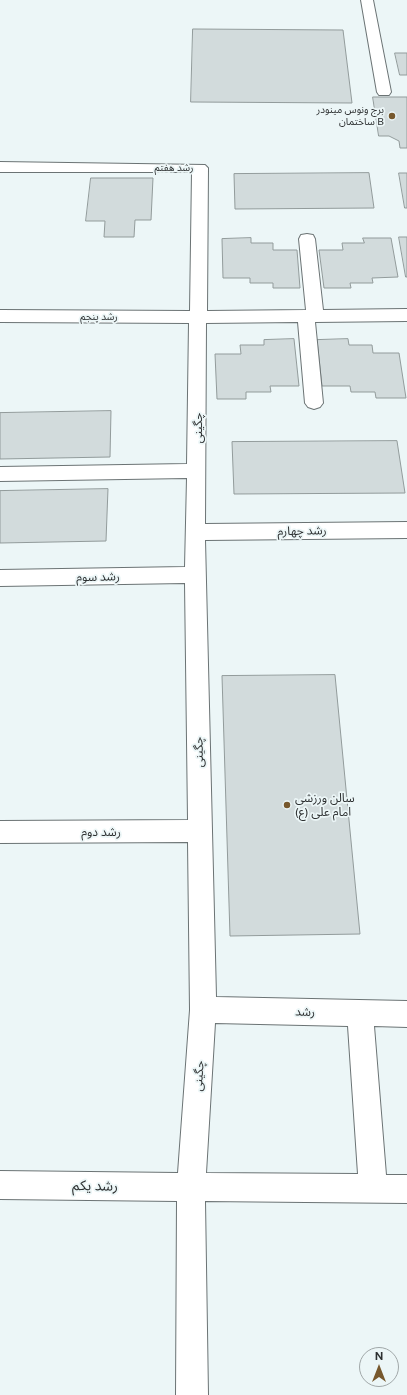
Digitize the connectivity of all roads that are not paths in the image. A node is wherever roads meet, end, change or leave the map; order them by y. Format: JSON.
{"nodes":[{"id":1,"x":367,"y":0,"type":"edge"},
{"id":2,"x":384,"y":92,"type":"dead end"},
{"id":3,"x":0,"y":167,"type":"edge"},
{"id":4,"x":307,"y":239,"type":"dead end"},
{"id":5,"x":407,"y":315,"type":"edge"},
{"id":6,"x":0,"y":316,"type":"edge"},
{"id":7,"x":311,"y":316,"type":"junction"},
{"id":8,"x":198,"y":317,"type":"junction"},
{"id":9,"x":314,"y":403,"type":"dead end"},
{"id":10,"x":197,"y":471,"type":"junction"},
{"id":11,"x":0,"y":474,"type":"edge"},
{"id":12,"x":407,"y":530,"type":"edge"},
{"id":13,"x":196,"y":532,"type":"junction"},
{"id":14,"x":195,"y":575,"type":"junction"},
{"id":15,"x":0,"y":578,"type":"edge"},
{"id":16,"x":201,"y":831,"type":"junction"},
{"id":17,"x":0,"y":832,"type":"edge"},
{"id":18,"x":204,"y":1010,"type":"junction"},
{"id":19,"x":360,"y":1013,"type":"junction"},
{"id":20,"x":407,"y":1014,"type":"edge"},
{"id":21,"x":0,"y":1185,"type":"edge"},
{"id":22,"x":191,"y":1187,"type":"junction"},
{"id":23,"x":374,"y":1189,"type":"junction"},
{"id":24,"x":407,"y":1189,"type":"edge"},
{"id":25,"x":192,"y":1395,"type":"edge"}],
"edges":[{"from":1,"to":2,"type":"street"},
{"from":3,"to":8,"type":"street","name":"رشد هفتم"},
{"from":4,"to":7,"type":"street"},
{"from":5,"to":7,"type":"street"},
{"from":6,"to":8,"type":"street","name":"رشد پنجم"},
{"from":7,"to":8,"type":"street"},
{"from":7,"to":9,"type":"street"},
{"from":8,"to":10,"type":"street","name":"چگینی"},
{"from":10,"to":11,"type":"street"},
{"from":10,"to":13,"type":"street","name":"چگینی"},
{"from":12,"to":13,"type":"street","name":"رشد چهارم"},
{"from":13,"to":14,"type":"street","name":"چگینی"},
{"from":14,"to":15,"type":"street","name":"رشد سوم"},
{"from":14,"to":16,"type":"street","name":"چگینی"},
{"from":16,"to":17,"type":"street","name":"رشد دوم"},
{"from":16,"to":18,"type":"street","name":"چگینی"},
{"from":18,"to":19,"type":"street","name":"رشد"},
{"from":18,"to":22,"type":"street","name":"چگینی"},
{"from":19,"to":20,"type":"street","name":"رشد"},
{"from":19,"to":23,"type":"street"},
{"from":21,"to":22,"type":"street","name":"رشد یکم"},
{"from":22,"to":23,"type":"street","name":"رشد یکم"},
{"from":22,"to":25,"type":"street","name":"چگینی"},
{"from":23,"to":24,"type":"street","name":"رشد یکم"}]}
